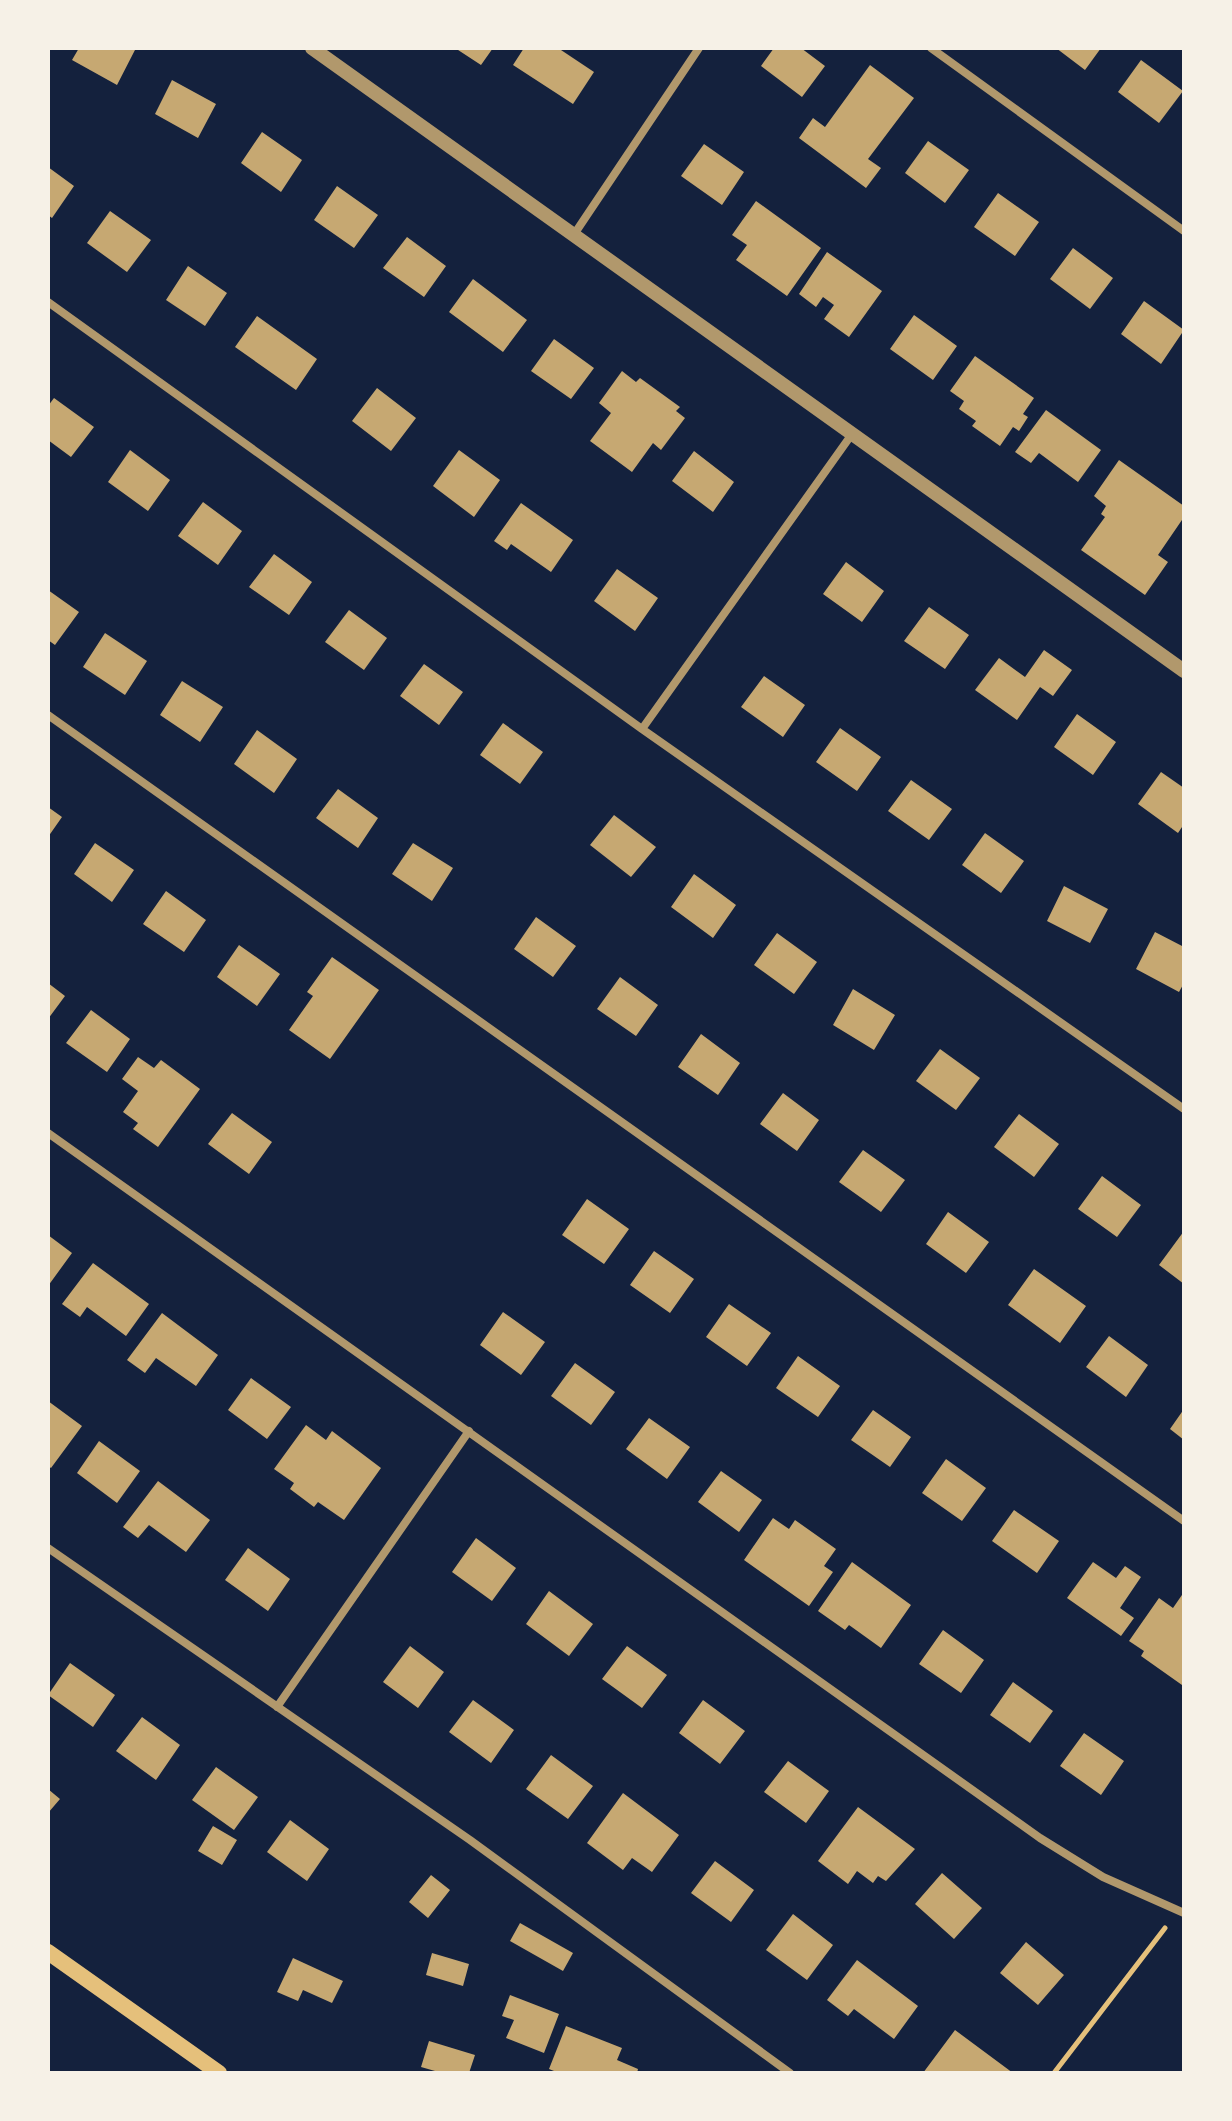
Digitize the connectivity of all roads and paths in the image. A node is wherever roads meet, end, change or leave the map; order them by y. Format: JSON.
{"nodes":[{"id":1,"x":312,"y":48,"type":"edge"},
{"id":2,"x":699,"y":48,"type":"edge"},
{"id":3,"x":931,"y":48,"type":"edge"},
{"id":4,"x":1184,"y":231,"type":"edge"},
{"id":5,"x":573,"y":236,"type":"junction"},
{"id":6,"x":48,"y":302,"type":"edge"},
{"id":7,"x":852,"y":434,"type":"junction"},
{"id":8,"x":1184,"y":671,"type":"edge"},
{"id":9,"x":48,"y":715,"type":"edge"},
{"id":10,"x":642,"y":729,"type":"junction"},
{"id":11,"x":1184,"y":1109,"type":"edge"},
{"id":12,"x":48,"y":1133,"type":"edge"},
{"id":13,"x":469,"y":1431,"type":"junction"},
{"id":14,"x":1184,"y":1521,"type":"edge"},
{"id":15,"x":48,"y":1548,"type":"edge"},
{"id":16,"x":277,"y":1707,"type":"junction"},
{"id":17,"x":1181,"y":1912,"type":"edge"},
{"id":18,"x":48,"y":1952,"type":"edge"},
{"id":19,"x":219,"y":2073,"type":"edge"},
{"id":20,"x":790,"y":2073,"type":"edge"},
{"id":21,"x":1054,"y":2073,"type":"edge"}],
"edges":[{"from":1,"to":5,"type":"street"},
{"from":2,"to":5,"type":"street"},
{"from":3,"to":4,"type":"street"},
{"from":5,"to":7,"type":"street"},
{"from":6,"to":10,"type":"street"},
{"from":7,"to":8,"type":"street"},
{"from":7,"to":10,"type":"street"},
{"from":9,"to":14,"type":"street"},
{"from":10,"to":11,"type":"street"},
{"from":12,"to":13,"type":"street"},
{"from":13,"to":16,"type":"street"},
{"from":13,"to":17,"type":"street"},
{"from":15,"to":16,"type":"street"},
{"from":16,"to":20,"type":"street"},
{"from":17,"to":21,"type":"path"},
{"from":18,"to":19,"type":"main road"}]}
